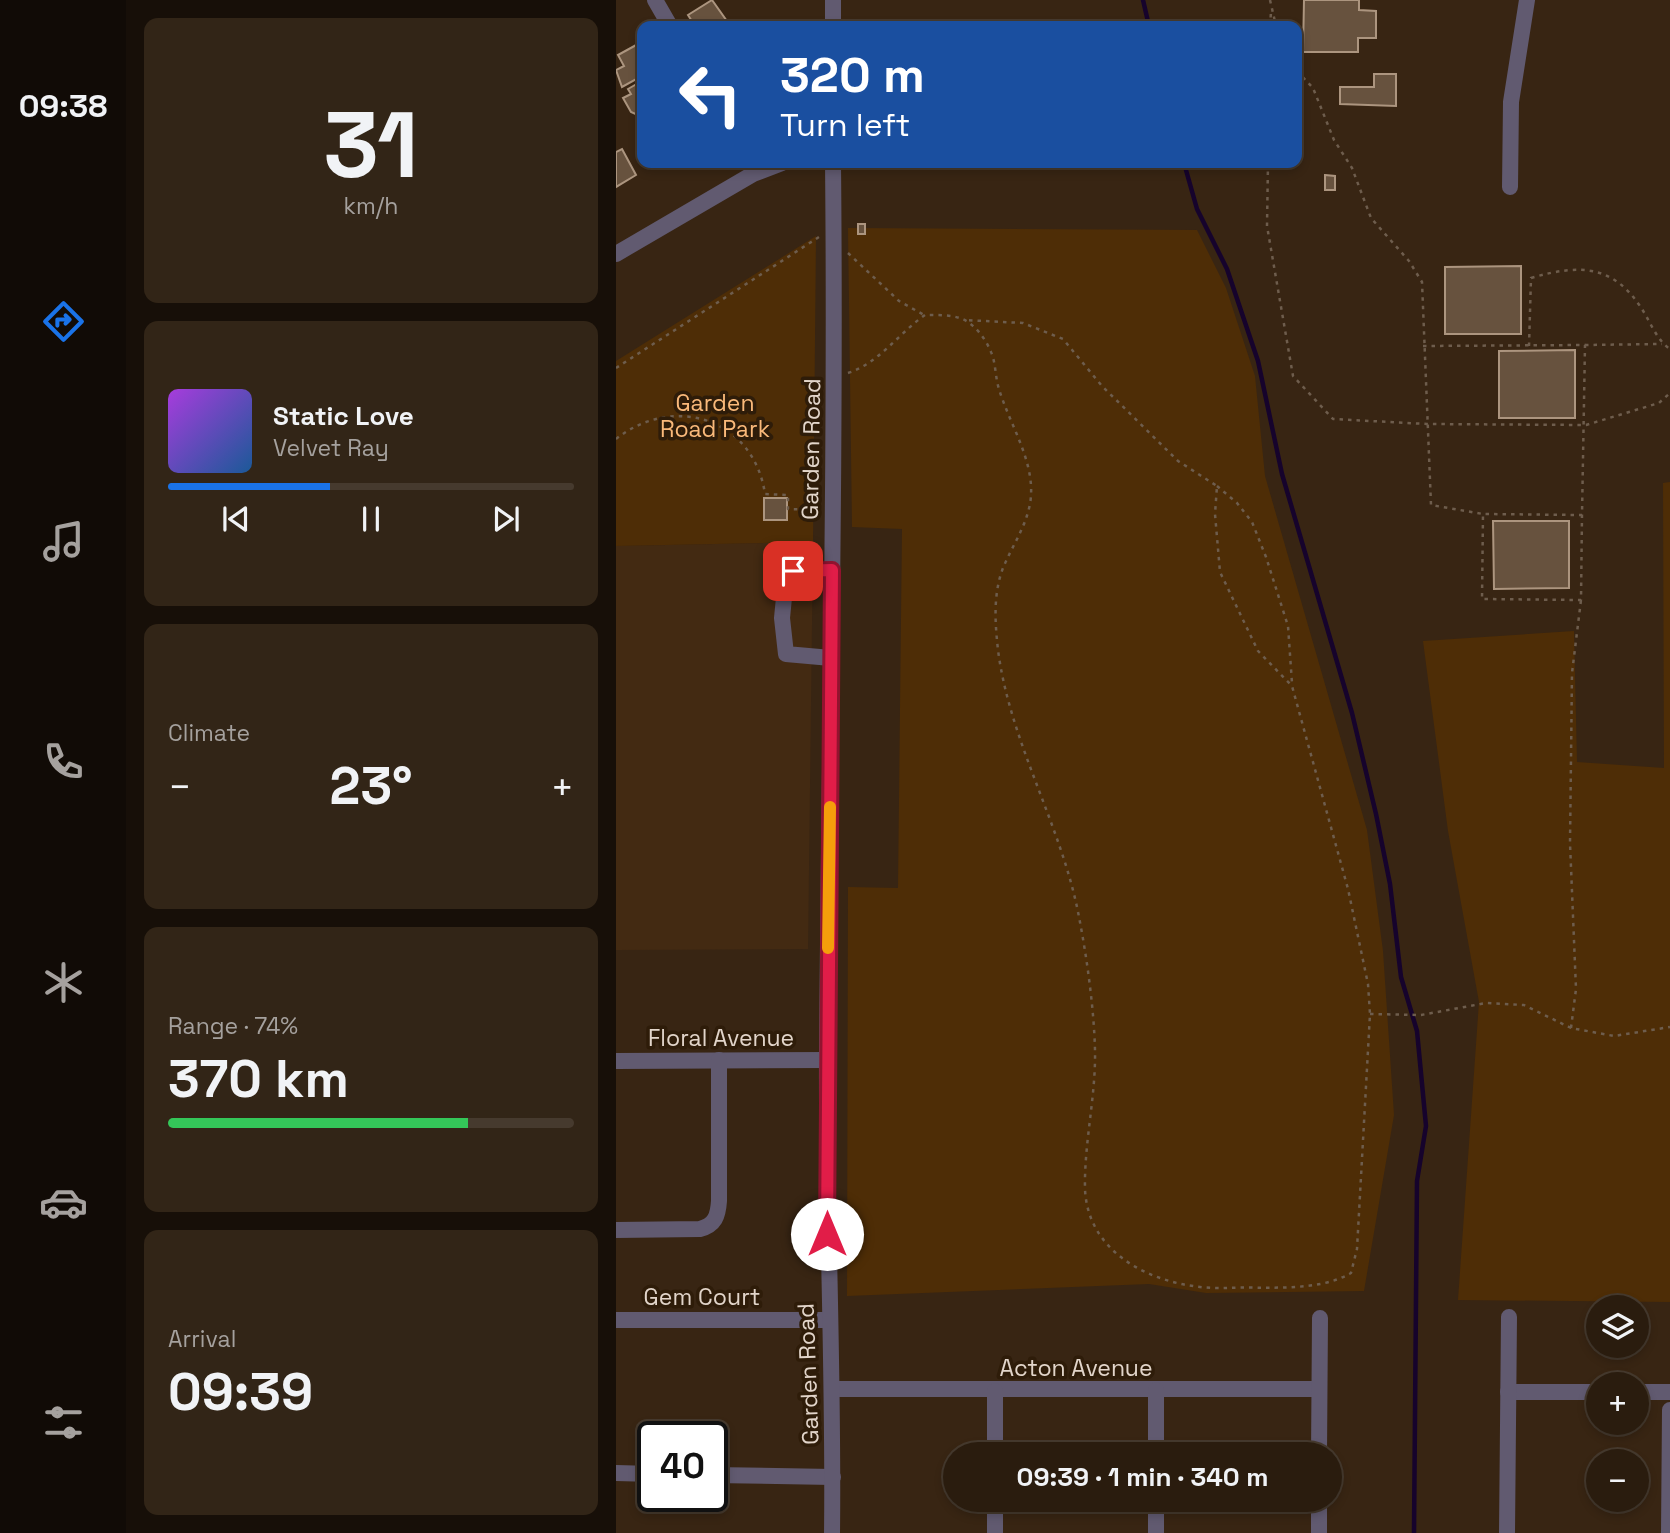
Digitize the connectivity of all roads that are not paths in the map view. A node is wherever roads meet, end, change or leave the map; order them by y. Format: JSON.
{"nodes":[{"id":1,"x":655,"y":0,"type":"edge"},
{"id":2,"x":833,"y":0,"type":"edge"},
{"id":3,"x":1527,"y":0,"type":"edge"},
{"id":4,"x":667,"y":21,"type":"edge"},
{"id":5,"x":833,"y":21,"type":"edge"},
{"id":6,"x":750,"y":168,"type":"edge"},
{"id":7,"x":833,"y":168,"type":"edge"},
{"id":8,"x":1510,"y":187,"type":"dead end"},
{"id":9,"x":616,"y":254,"type":"edge"},
{"id":10,"x":832,"y":570,"type":"junction"},
{"id":11,"x":831,"y":658,"type":"junction"},
{"id":12,"x":719,"y":1060,"type":"junction"},
{"id":13,"x":827,"y":1060,"type":"junction"},
{"id":14,"x":616,"y":1061,"type":"edge"},
{"id":15,"x":616,"y":1230,"type":"edge"},
{"id":16,"x":1508,"y":1317,"type":"dead end"},
{"id":17,"x":1320,"y":1318,"type":"dead end"},
{"id":18,"x":616,"y":1320,"type":"edge"},
{"id":19,"x":829,"y":1320,"type":"junction"},
{"id":20,"x":833,"y":1389,"type":"junction"},
{"id":21,"x":1319,"y":1389,"type":"junction"},
{"id":22,"x":1156,"y":1390,"type":"junction"},
{"id":23,"x":995,"y":1391,"type":"junction"},
{"id":24,"x":1508,"y":1392,"type":"junction"},
{"id":25,"x":1586,"y":1392,"type":"edge"},
{"id":26,"x":1649,"y":1392,"type":"edge"},
{"id":27,"x":1670,"y":1392,"type":"edge"},
{"id":28,"x":1670,"y":1410,"type":"edge"},
{"id":29,"x":995,"y":1442,"type":"edge"},
{"id":30,"x":1156,"y":1442,"type":"edge"},
{"id":31,"x":1319,"y":1442,"type":"edge"},
{"id":32,"x":616,"y":1474,"type":"edge"},
{"id":33,"x":637,"y":1474,"type":"edge"},
{"id":34,"x":728,"y":1475,"type":"edge"},
{"id":35,"x":833,"y":1477,"type":"junction"},
{"id":36,"x":995,"y":1512,"type":"edge"},
{"id":37,"x":1156,"y":1512,"type":"edge"},
{"id":38,"x":1319,"y":1512,"type":"edge"},
{"id":39,"x":832,"y":1533,"type":"edge"},
{"id":40,"x":995,"y":1533,"type":"edge"},
{"id":41,"x":1156,"y":1533,"type":"edge"},
{"id":42,"x":1319,"y":1533,"type":"edge"},
{"id":43,"x":1507,"y":1533,"type":"edge"},
{"id":44,"x":1669,"y":1533,"type":"edge"}],
"edges":[{"from":1,"to":4,"type":"street"},
{"from":2,"to":5,"type":"street"},
{"from":3,"to":8,"type":"street"},
{"from":6,"to":9,"type":"street"},
{"from":7,"to":10,"type":"street","name":"Garden Road"},
{"from":10,"to":11,"type":"street","name":"Garden Road"},
{"from":10,"to":11,"type":"street"},
{"from":11,"to":13,"type":"street","name":"Garden Road"},
{"from":12,"to":13,"type":"street","name":"Floral Avenue"},
{"from":12,"to":14,"type":"street","name":"Floral Avenue"},
{"from":12,"to":15,"type":"street"},
{"from":13,"to":19,"type":"street","name":"Garden Road"},
{"from":16,"to":24,"type":"street"},
{"from":17,"to":21,"type":"street"},
{"from":18,"to":19,"type":"street","name":"Gem Court"},
{"from":19,"to":20,"type":"street","name":"Garden Road"},
{"from":20,"to":23,"type":"street","name":"Acton Avenue"},
{"from":20,"to":35,"type":"street","name":"Garden Road"},
{"from":21,"to":22,"type":"street","name":"Acton Avenue"},
{"from":21,"to":31,"type":"street"},
{"from":22,"to":23,"type":"street","name":"Acton Avenue"},
{"from":22,"to":30,"type":"street"},
{"from":23,"to":29,"type":"street"},
{"from":24,"to":25,"type":"street"},
{"from":24,"to":43,"type":"street"},
{"from":26,"to":27,"type":"street"},
{"from":28,"to":44,"type":"street"},
{"from":32,"to":33,"type":"street"},
{"from":34,"to":35,"type":"street"},
{"from":35,"to":39,"type":"street","name":"Garden Road"},
{"from":36,"to":40,"type":"street"},
{"from":37,"to":41,"type":"street"},
{"from":38,"to":42,"type":"street"}]}
